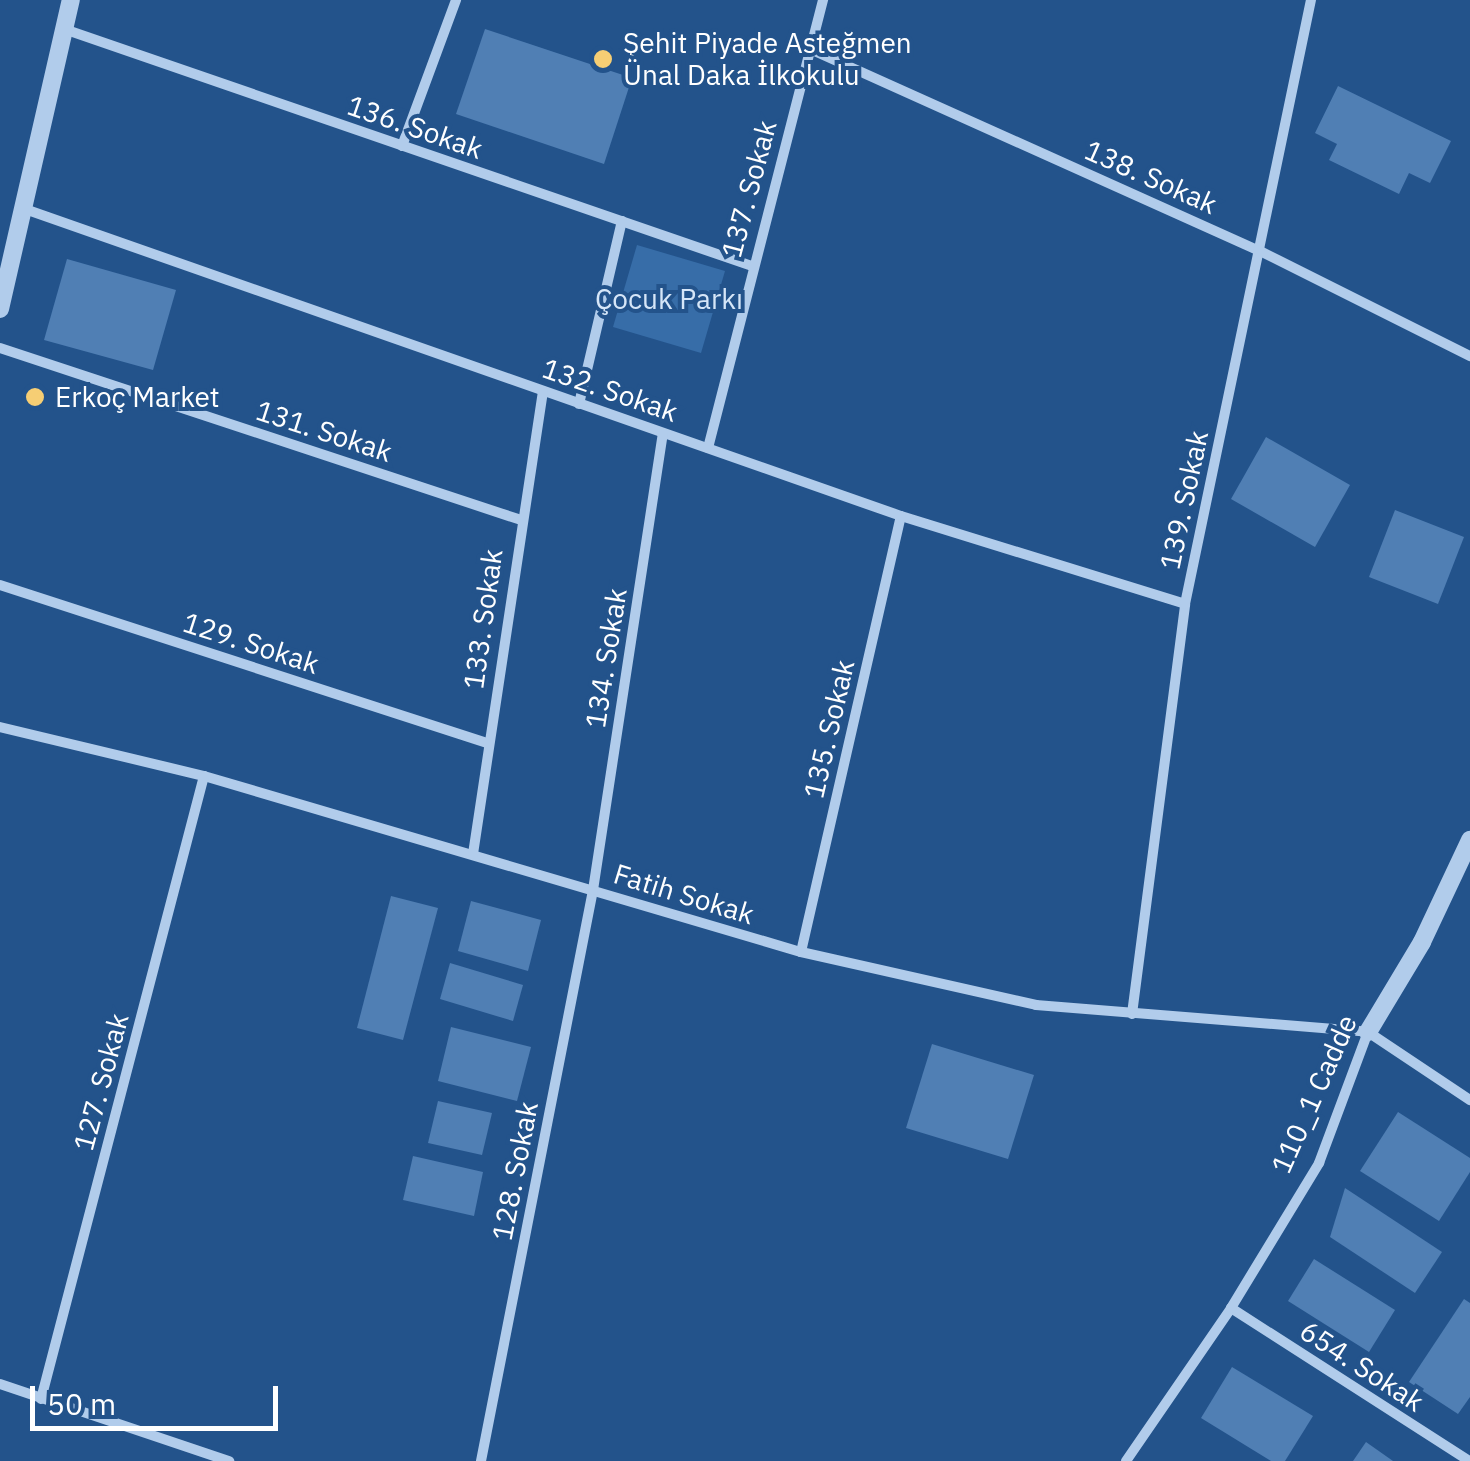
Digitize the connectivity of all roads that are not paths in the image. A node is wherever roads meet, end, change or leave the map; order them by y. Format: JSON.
{"nodes":[{"id":1,"x":70,"y":0,"type":"edge"},
{"id":2,"x":456,"y":0,"type":"edge"},
{"id":3,"x":823,"y":0,"type":"edge"},
{"id":4,"x":1311,"y":0,"type":"edge"},
{"id":5,"x":64,"y":29,"type":"junction"},
{"id":6,"x":810,"y":49,"type":"junction"},
{"id":7,"x":402,"y":146,"type":"junction"},
{"id":8,"x":22,"y":208,"type":"junction"},
{"id":9,"x":622,"y":221,"type":"junction"},
{"id":10,"x":7,"y":246,"type":"edge"},
{"id":11,"x":1258,"y":250,"type":"junction"},
{"id":12,"x":752,"y":266,"type":"junction"},
{"id":13,"x":0,"y":309,"type":"edge"},
{"id":14,"x":0,"y":348,"type":"edge"},
{"id":15,"x":1470,"y":356,"type":"edge"},
{"id":16,"x":543,"y":391,"type":"junction"},
{"id":17,"x":579,"y":404,"type":"junction"},
{"id":18,"x":663,"y":433,"type":"junction"},
{"id":19,"x":708,"y":448,"type":"junction"},
{"id":20,"x":901,"y":516,"type":"junction"},
{"id":21,"x":521,"y":520,"type":"junction"},
{"id":22,"x":0,"y":586,"type":"edge"},
{"id":23,"x":1186,"y":604,"type":"junction"},
{"id":24,"x":0,"y":727,"type":"edge"},
{"id":25,"x":488,"y":742,"type":"junction"},
{"id":26,"x":204,"y":776,"type":"junction"},
{"id":27,"x":1470,"y":840,"type":"edge"},
{"id":28,"x":473,"y":854,"type":"junction"},
{"id":29,"x":594,"y":890,"type":"junction"},
{"id":30,"x":801,"y":952,"type":"junction"},
{"id":31,"x":1132,"y":1014,"type":"junction"},
{"id":32,"x":1368,"y":1032,"type":"junction"},
{"id":33,"x":1470,"y":1100,"type":"edge"},
{"id":34,"x":1231,"y":1308,"type":"junction"},
{"id":35,"x":0,"y":1384,"type":"edge"},
{"id":36,"x":42,"y":1399,"type":"junction"},
{"id":37,"x":230,"y":1461,"type":"edge"},
{"id":38,"x":480,"y":1461,"type":"edge"},
{"id":39,"x":1126,"y":1461,"type":"edge"},
{"id":40,"x":1469,"y":1461,"type":"edge"}],
"edges":[{"from":1,"to":5,"type":"street"},
{"from":2,"to":7,"type":"street"},
{"from":3,"to":6,"type":"street","name":"137. Sokak"},
{"from":4,"to":11,"type":"street","name":"139. Sokak"},
{"from":5,"to":7,"type":"street","name":"136. Sokak"},
{"from":5,"to":8,"type":"street"},
{"from":6,"to":11,"type":"street","name":"138. Sokak"},
{"from":6,"to":12,"type":"street","name":"137. Sokak"},
{"from":7,"to":9,"type":"street","name":"136. Sokak"},
{"from":8,"to":10,"type":"street"},
{"from":8,"to":16,"type":"street","name":"132. Sokak"},
{"from":9,"to":12,"type":"street","name":"136. Sokak"},
{"from":9,"to":17,"type":"street"},
{"from":10,"to":13,"type":"street"},
{"from":11,"to":15,"type":"street","name":"138. Sokak"},
{"from":11,"to":23,"type":"street","name":"139. Sokak"},
{"from":12,"to":19,"type":"street","name":"137. Sokak"},
{"from":14,"to":21,"type":"street","name":"131. Sokak"},
{"from":16,"to":17,"type":"street","name":"132. Sokak"},
{"from":16,"to":21,"type":"street","name":"133. Sokak"},
{"from":17,"to":18,"type":"street","name":"132. Sokak"},
{"from":18,"to":19,"type":"street","name":"132. Sokak"},
{"from":18,"to":29,"type":"street","name":"134. Sokak"},
{"from":19,"to":20,"type":"street","name":"132. Sokak"},
{"from":20,"to":23,"type":"street","name":"132. Sokak"},
{"from":20,"to":30,"type":"street","name":"135. Sokak"},
{"from":21,"to":25,"type":"street","name":"133. Sokak"},
{"from":22,"to":25,"type":"street","name":"129. Sokak"},
{"from":23,"to":31,"type":"street","name":"139. Sokak"},
{"from":24,"to":26,"type":"street","name":"Fatih Sokak"},
{"from":25,"to":28,"type":"street","name":"133. Sokak"},
{"from":26,"to":28,"type":"street","name":"Fatih Sokak"},
{"from":26,"to":36,"type":"street","name":"127. Sokak"},
{"from":27,"to":32,"type":"street","name":"110_1 Cadde"},
{"from":28,"to":29,"type":"street","name":"Fatih Sokak"},
{"from":29,"to":30,"type":"street","name":"Fatih Sokak"},
{"from":29,"to":38,"type":"street","name":"128. Sokak"},
{"from":30,"to":31,"type":"street","name":"Fatih Sokak"},
{"from":31,"to":32,"type":"street","name":"Fatih Sokak"},
{"from":32,"to":33,"type":"street"},
{"from":32,"to":34,"type":"street","name":"110_1 Cadde"},
{"from":34,"to":39,"type":"street","name":"110_1 Cadde"},
{"from":34,"to":40,"type":"street","name":"654. Sokak"},
{"from":35,"to":36,"type":"street"},
{"from":36,"to":37,"type":"street"}]}
